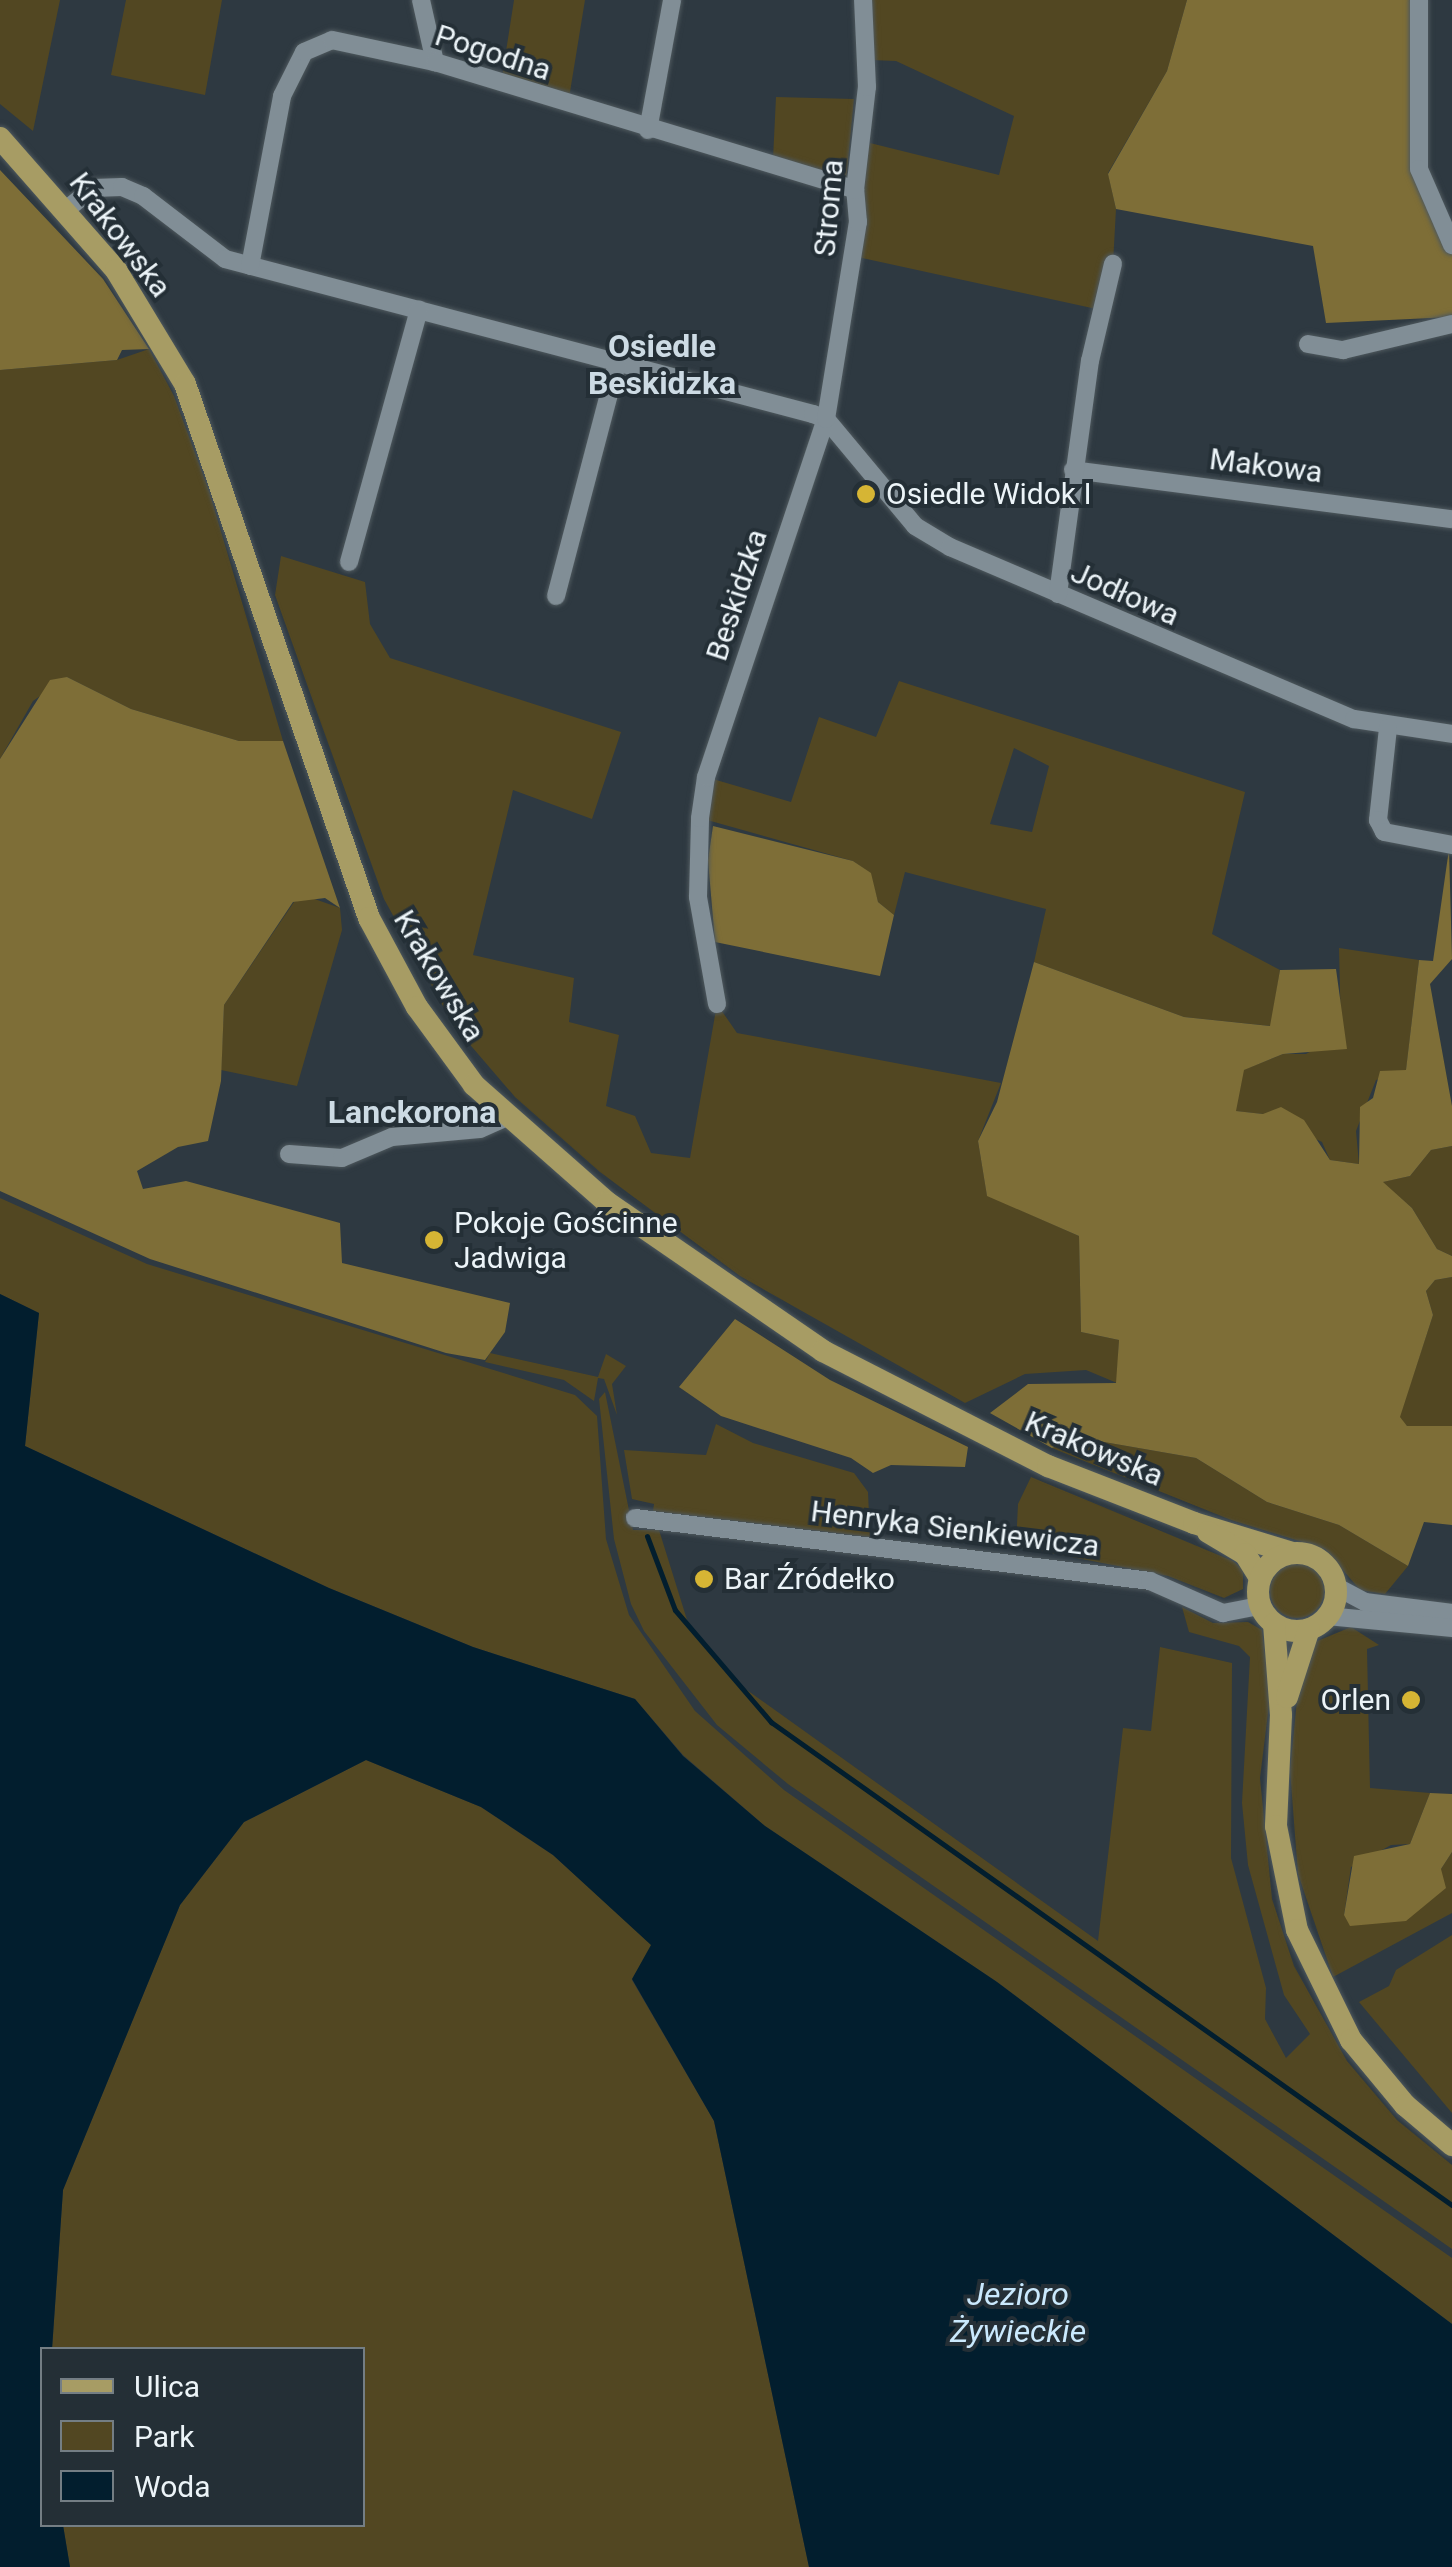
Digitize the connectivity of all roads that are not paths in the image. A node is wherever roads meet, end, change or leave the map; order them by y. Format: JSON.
{"nodes":[{"id":1,"x":421,"y":0,"type":"edge"},
{"id":2,"x":672,"y":0,"type":"edge"},
{"id":3,"x":863,"y":0,"type":"edge"},
{"id":4,"x":1419,"y":0,"type":"edge"},
{"id":5,"x":435,"y":62,"type":"junction"},
{"id":6,"x":648,"y":130,"type":"junction"},
{"id":7,"x":0,"y":138,"type":"edge"},
{"id":8,"x":855,"y":190,"type":"junction"},
{"id":9,"x":67,"y":208,"type":"junction"},
{"id":10,"x":1452,"y":246,"type":"edge"},
{"id":11,"x":1113,"y":264,"type":"dead end"},
{"id":12,"x":250,"y":266,"type":"junction"},
{"id":13,"x":419,"y":310,"type":"junction"},
{"id":14,"x":1452,"y":324,"type":"edge"},
{"id":15,"x":1308,"y":344,"type":"dead end"},
{"id":16,"x":617,"y":363,"type":"junction"},
{"id":17,"x":826,"y":419,"type":"junction"},
{"id":18,"x":1073,"y":470,"type":"junction"},
{"id":19,"x":1452,"y":519,"type":"edge"},
{"id":20,"x":348,"y":562,"type":"dead end"},
{"id":21,"x":1058,"y":594,"type":"junction"},
{"id":22,"x":556,"y":596,"type":"dead end"},
{"id":23,"x":1388,"y":728,"type":"junction"},
{"id":24,"x":1452,"y":734,"type":"edge"},
{"id":25,"x":1452,"y":846,"type":"edge"},
{"id":26,"x":717,"y":1004,"type":"dead end"},
{"id":27,"x":506,"y":1118,"type":"junction"},
{"id":28,"x":289,"y":1154,"type":"dead end"},
{"id":29,"x":634,"y":1518,"type":"dead end"},
{"id":30,"x":1194,"y":1523,"type":"junction"},
{"id":31,"x":1293,"y":1553,"type":"junction"},
{"id":32,"x":1260,"y":1578,"type":"junction"},
{"id":33,"x":1336,"y":1586,"type":"junction"},
{"id":34,"x":1452,"y":1613,"type":"edge"},
{"id":35,"x":1267,"y":1615,"type":"junction"},
{"id":36,"x":1318,"y":1623,"type":"junction"},
{"id":37,"x":1452,"y":1628,"type":"edge"},
{"id":38,"x":1281,"y":1715,"type":"junction"},
{"id":39,"x":1452,"y":2145,"type":"edge"}],
"edges":[{"from":1,"to":5,"type":"street"},
{"from":2,"to":6,"type":"street"},
{"from":3,"to":8,"type":"street","name":"Stroma"},
{"from":4,"to":10,"type":"street"},
{"from":5,"to":6,"type":"street","name":"Pogodna"},
{"from":5,"to":12,"type":"street","name":"Pogodna"},
{"from":6,"to":8,"type":"street","name":"Pogodna"},
{"from":7,"to":9,"type":"main road","name":"Krakowska"},
{"from":8,"to":17,"type":"street","name":"Stroma"},
{"from":9,"to":12,"type":"street"},
{"from":9,"to":27,"type":"main road","name":"Krakowska"},
{"from":11,"to":18,"type":"street"},
{"from":12,"to":13,"type":"street"},
{"from":13,"to":16,"type":"street"},
{"from":13,"to":20,"type":"street"},
{"from":14,"to":15,"type":"street"},
{"from":16,"to":17,"type":"street"},
{"from":16,"to":22,"type":"street"},
{"from":17,"to":21,"type":"street","name":"Jodłowa"},
{"from":17,"to":26,"type":"street","name":"Beskidzka"},
{"from":18,"to":19,"type":"street","name":"Makowa"},
{"from":18,"to":21,"type":"street"},
{"from":21,"to":23,"type":"street","name":"Jodłowa"},
{"from":23,"to":24,"type":"street","name":"Jodłowa"},
{"from":23,"to":25,"type":"street"},
{"from":27,"to":28,"type":"street"},
{"from":27,"to":30,"type":"main road","name":"Krakowska"},
{"from":29,"to":35,"type":"street","name":"Henryka Sienkiewicza"},
{"from":30,"to":31,"type":"main road","name":"Krakowska"},
{"from":30,"to":32,"type":"main road","name":"Krakowska"},
{"from":31,"to":32,"type":"main road"},
{"from":31,"to":33,"type":"main road"},
{"from":32,"to":35,"type":"main road"},
{"from":33,"to":34,"type":"street"},
{"from":33,"to":36,"type":"main road"},
{"from":35,"to":36,"type":"main road"},
{"from":35,"to":38,"type":"main road"},
{"from":36,"to":37,"type":"street"},
{"from":36,"to":38,"type":"main road"},
{"from":38,"to":39,"type":"main road"}]}
